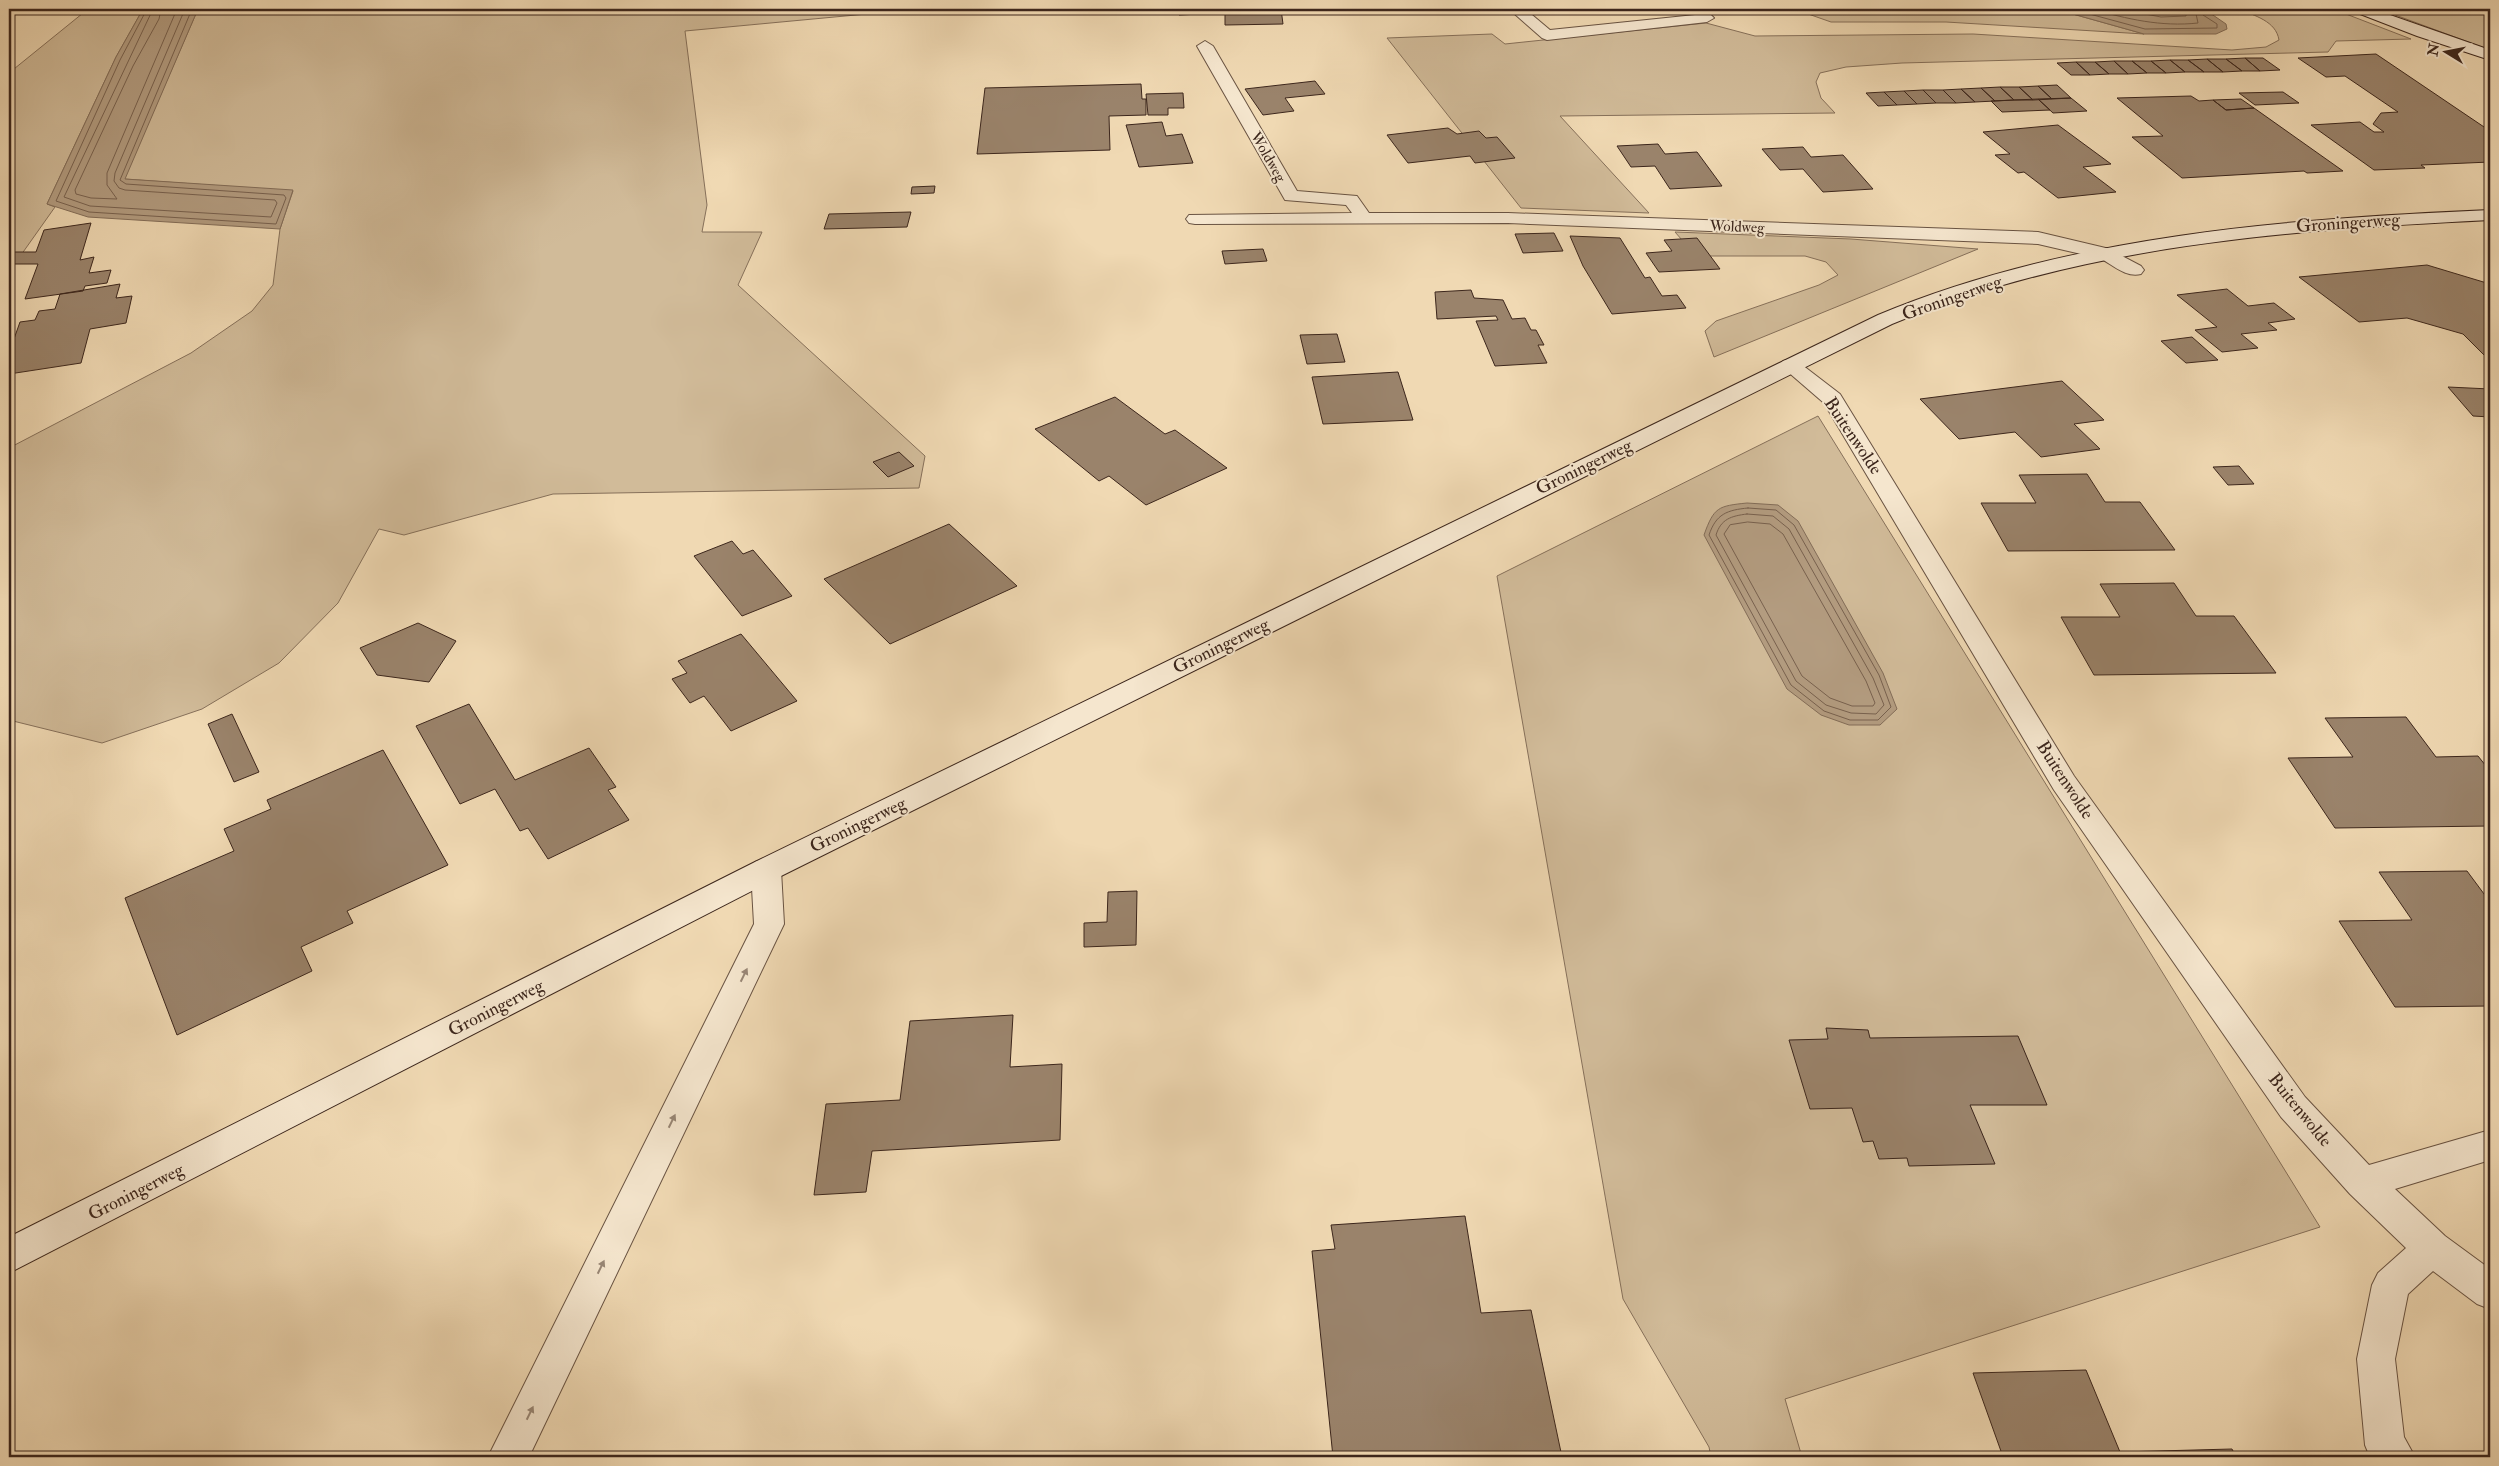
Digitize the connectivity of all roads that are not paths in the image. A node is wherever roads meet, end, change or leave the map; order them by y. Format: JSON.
{"nodes":[{"id":1,"x":1516,"y":9,"type":"edge"},
{"id":2,"x":1697,"y":9,"type":"edge"},
{"id":3,"x":2360,"y":9,"type":"edge"},
{"id":4,"x":1205,"y":46,"type":"dead end"},
{"id":5,"x":2487,"y":55,"type":"edge"},
{"id":6,"x":2490,"y":215,"type":"edge"},
{"id":7,"x":1364,"y":217,"type":"junction"},
{"id":8,"x":1195,"y":219,"type":"dead end"},
{"id":9,"x":2107,"y":254,"type":"junction"},
{"id":10,"x":2134,"y":270,"type":"dead end"},
{"id":11,"x":1790,"y":365,"type":"junction"},
{"id":12,"x":766,"y":870,"type":"junction"},
{"id":13,"x":2490,"y":1145,"type":"edge"},
{"id":14,"x":2363,"y":1183,"type":"junction"},
{"id":15,"x":2432,"y":1248,"type":"junction"},
{"id":16,"x":9,"y":1256,"type":"edge"},
{"id":17,"x":2490,"y":1291,"type":"edge"},
{"id":18,"x":508,"y":1457,"type":"edge"},
{"id":19,"x":2395,"y":1457,"type":"edge"}],
"edges":[{"from":1,"to":2,"type":"street"},
{"from":3,"to":5,"type":"street"},
{"from":4,"to":7,"type":"street","name":"Woldweg"},
{"from":6,"to":9,"type":"street","name":"Groningerweg"},
{"from":7,"to":8,"type":"street","name":"Woldweg"},
{"from":7,"to":9,"type":"street","name":"Woldweg"},
{"from":9,"to":10,"type":"street"},
{"from":9,"to":11,"type":"street","name":"Groningerweg"},
{"from":11,"to":12,"type":"street","name":"Groningerweg"},
{"from":11,"to":14,"type":"street","name":"Buitenwolde"},
{"from":12,"to":16,"type":"street","name":"Groningerweg"},
{"from":18,"to":12,"type":"street","one_way":true},
{"from":13,"to":14,"type":"street"},
{"from":14,"to":15,"type":"street","name":"Buitenwolde"},
{"from":15,"to":17,"type":"street","name":"Buitenwolde"},
{"from":15,"to":19,"type":"street"}]}
